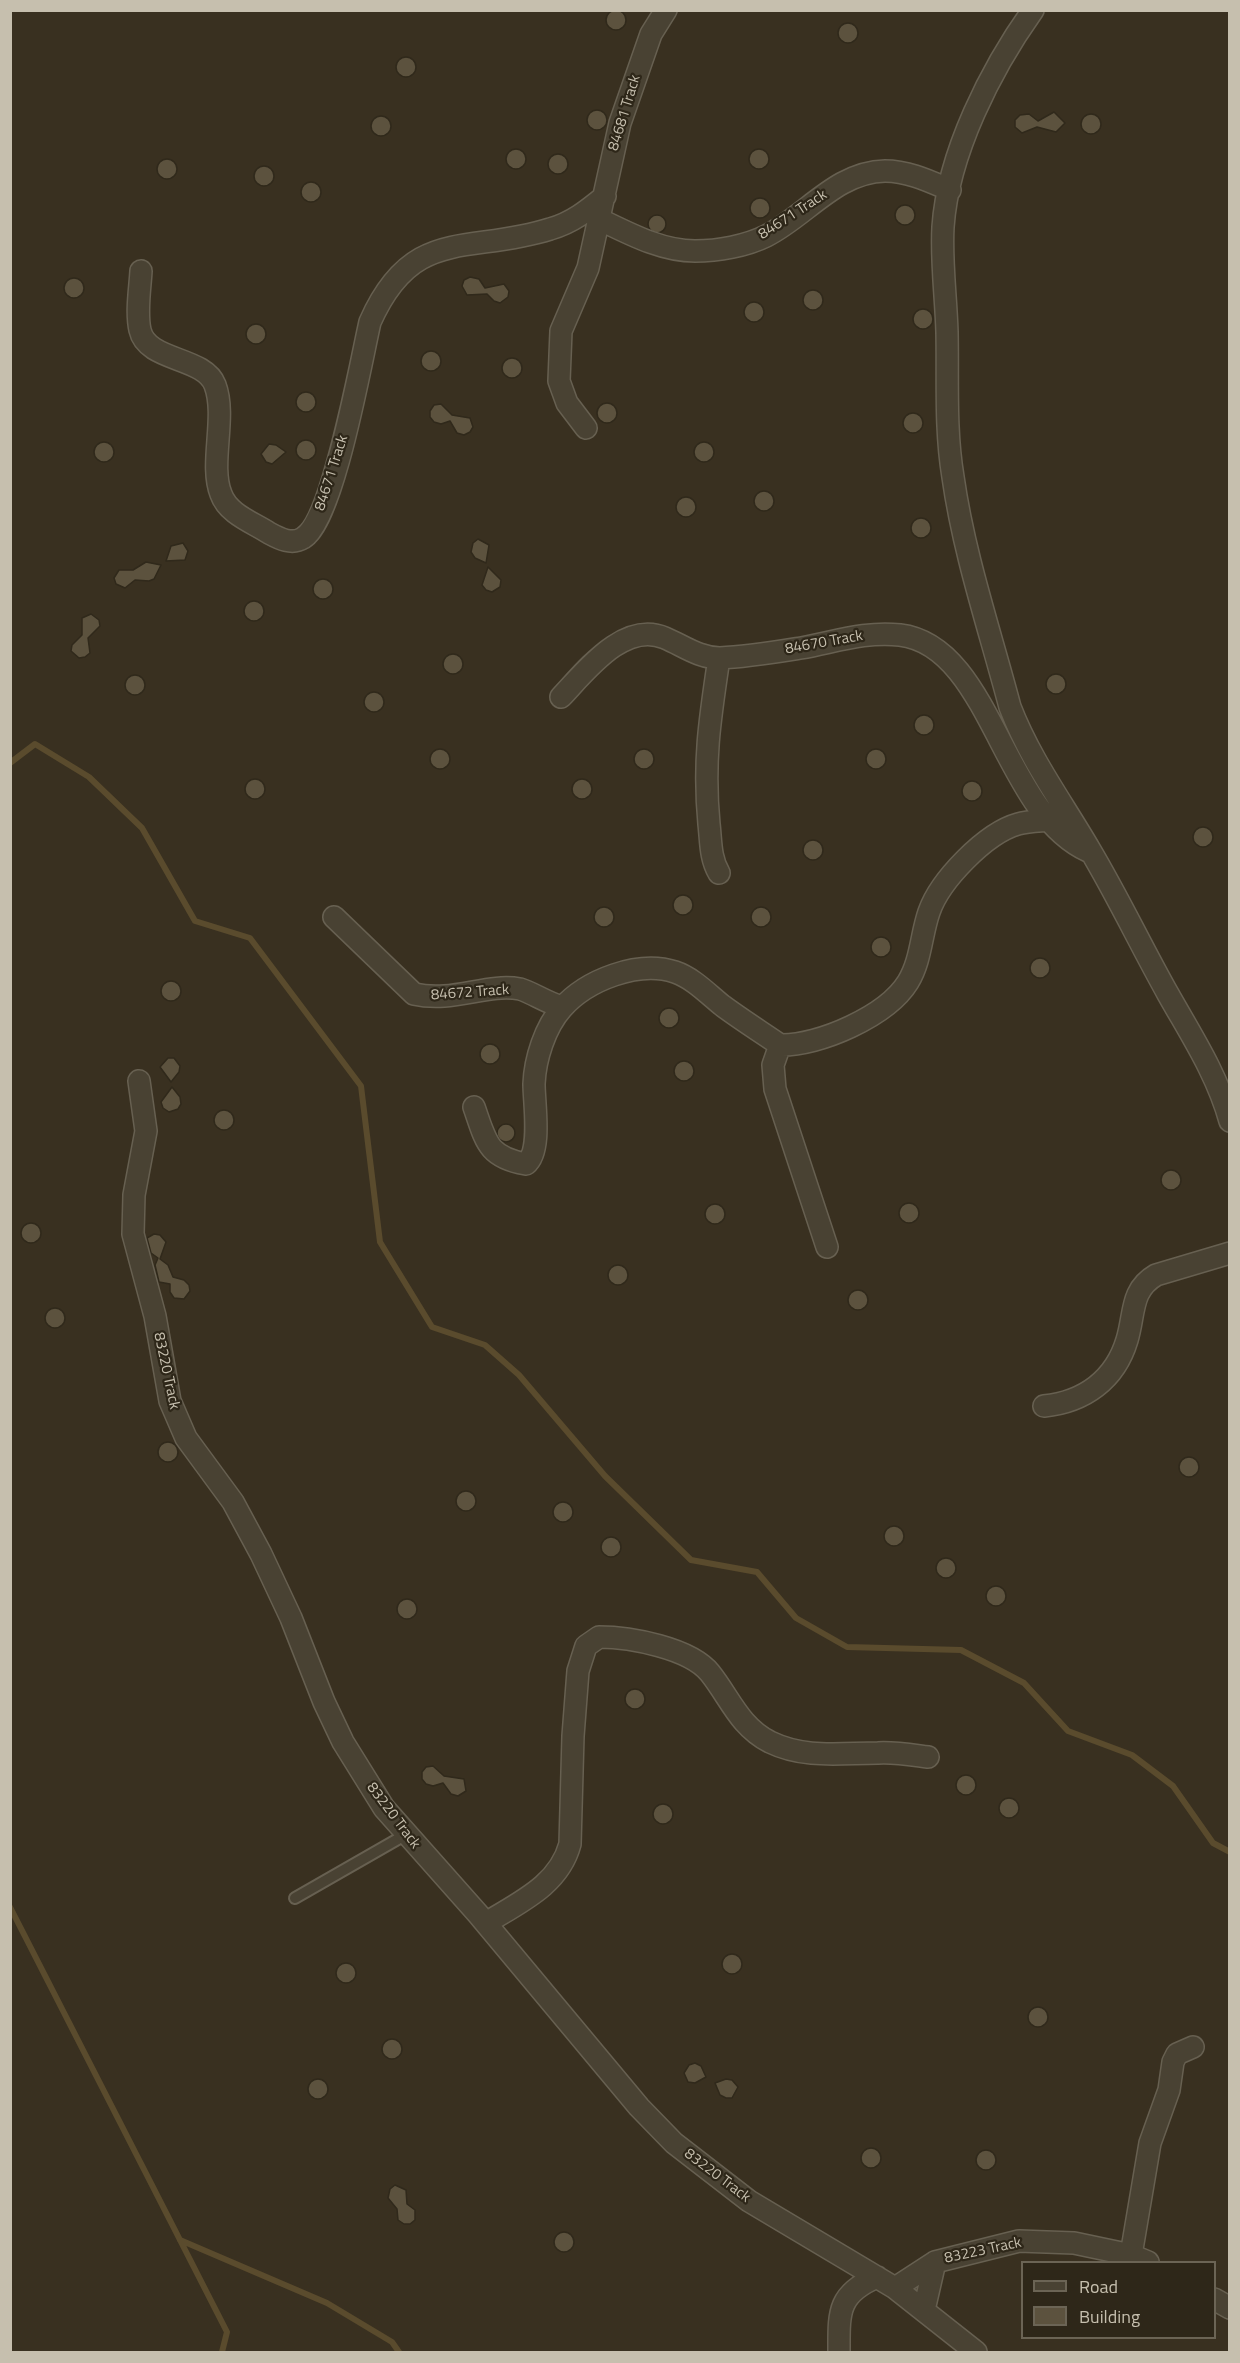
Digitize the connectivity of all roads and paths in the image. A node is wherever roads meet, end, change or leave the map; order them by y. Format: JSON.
{"nodes":[{"id":1,"x":666,"y":10,"type":"edge"},
{"id":2,"x":1034,"y":10,"type":"edge"},
{"id":3,"x":950,"y":190,"type":"junction"},
{"id":4,"x":605,"y":196,"type":"junction"},
{"id":5,"x":601,"y":220,"type":"junction"},
{"id":6,"x":141,"y":271,"type":"dead end"},
{"id":7,"x":586,"y":428,"type":"dead end"},
{"id":8,"x":719,"y":658,"type":"junction"},
{"id":9,"x":561,"y":697,"type":"dead end"},
{"id":10,"x":1050,"y":820,"type":"junction"},
{"id":11,"x":1092,"y":852,"type":"junction"},
{"id":12,"x":719,"y":873,"type":"dead end"},
{"id":13,"x":334,"y":917,"type":"dead end"},
{"id":14,"x":562,"y":1007,"type":"junction"},
{"id":15,"x":780,"y":1045,"type":"junction"},
{"id":16,"x":139,"y":1081,"type":"dead end"},
{"id":17,"x":474,"y":1107,"type":"dead end"},
{"id":18,"x":1230,"y":1120,"type":"edge"},
{"id":19,"x":827,"y":1247,"type":"dead end"},
{"id":20,"x":1230,"y":1253,"type":"edge"},
{"id":21,"x":1044,"y":1406,"type":"dead end"},
{"id":22,"x":928,"y":1757,"type":"dead end"},
{"id":23,"x":405,"y":1835,"type":"junction"},
{"id":24,"x":295,"y":1898,"type":"dead end"},
{"id":25,"x":486,"y":1923,"type":"junction"},
{"id":26,"x":1193,"y":2047,"type":"dead end"},
{"id":27,"x":1140,"y":2259,"type":"edge"},
{"id":28,"x":935,"y":2262,"type":"junction"},
{"id":29,"x":886,"y":2283,"type":"junction"},
{"id":30,"x":1216,"y":2301,"type":"edge"},
{"id":31,"x":1230,"y":2308,"type":"edge"},
{"id":32,"x":924,"y":2310,"type":"junction"},
{"id":33,"x":839,"y":2352,"type":"edge"},
{"id":34,"x":976,"y":2352,"type":"edge"}],
"edges":[{"from":1,"to":4,"type":"street","name":"84681 Track"},
{"from":2,"to":3,"type":"street"},
{"from":3,"to":5,"type":"street","name":"84671 Track"},
{"from":3,"to":11,"type":"street"},
{"from":4,"to":5,"type":"street","name":"84681 Track"},
{"from":4,"to":6,"type":"street","name":"84671 Track"},
{"from":5,"to":7,"type":"street","name":"84681 Track"},
{"from":8,"to":9,"type":"street","name":"84670 Track"},
{"from":8,"to":10,"type":"street","name":"84670 Track"},
{"from":8,"to":12,"type":"street"},
{"from":10,"to":11,"type":"street","name":"84670 Track"},
{"from":10,"to":15,"type":"street"},
{"from":11,"to":18,"type":"street"},
{"from":13,"to":14,"type":"street","name":"84672 Track"},
{"from":14,"to":15,"type":"street"},
{"from":14,"to":17,"type":"street"},
{"from":15,"to":19,"type":"street"},
{"from":16,"to":23,"type":"street","name":"83220 Track"},
{"from":20,"to":21,"type":"street"},
{"from":22,"to":25,"type":"street"},
{"from":23,"to":24,"type":"lane"},
{"from":23,"to":25,"type":"street","name":"83220 Track"},
{"from":25,"to":29,"type":"street","name":"83220 Track"},
{"from":26,"to":27,"type":"street"},
{"from":27,"to":28,"type":"street","name":"83223 Track"},
{"from":28,"to":29,"type":"street","name":"83223 Track"},
{"from":28,"to":32,"type":"street"},
{"from":29,"to":32,"type":"street","name":"83220 Track"},
{"from":29,"to":33,"type":"street","name":"83223 Track"},
{"from":30,"to":31,"type":"street"},
{"from":32,"to":34,"type":"street","name":"83220 Track"}]}
